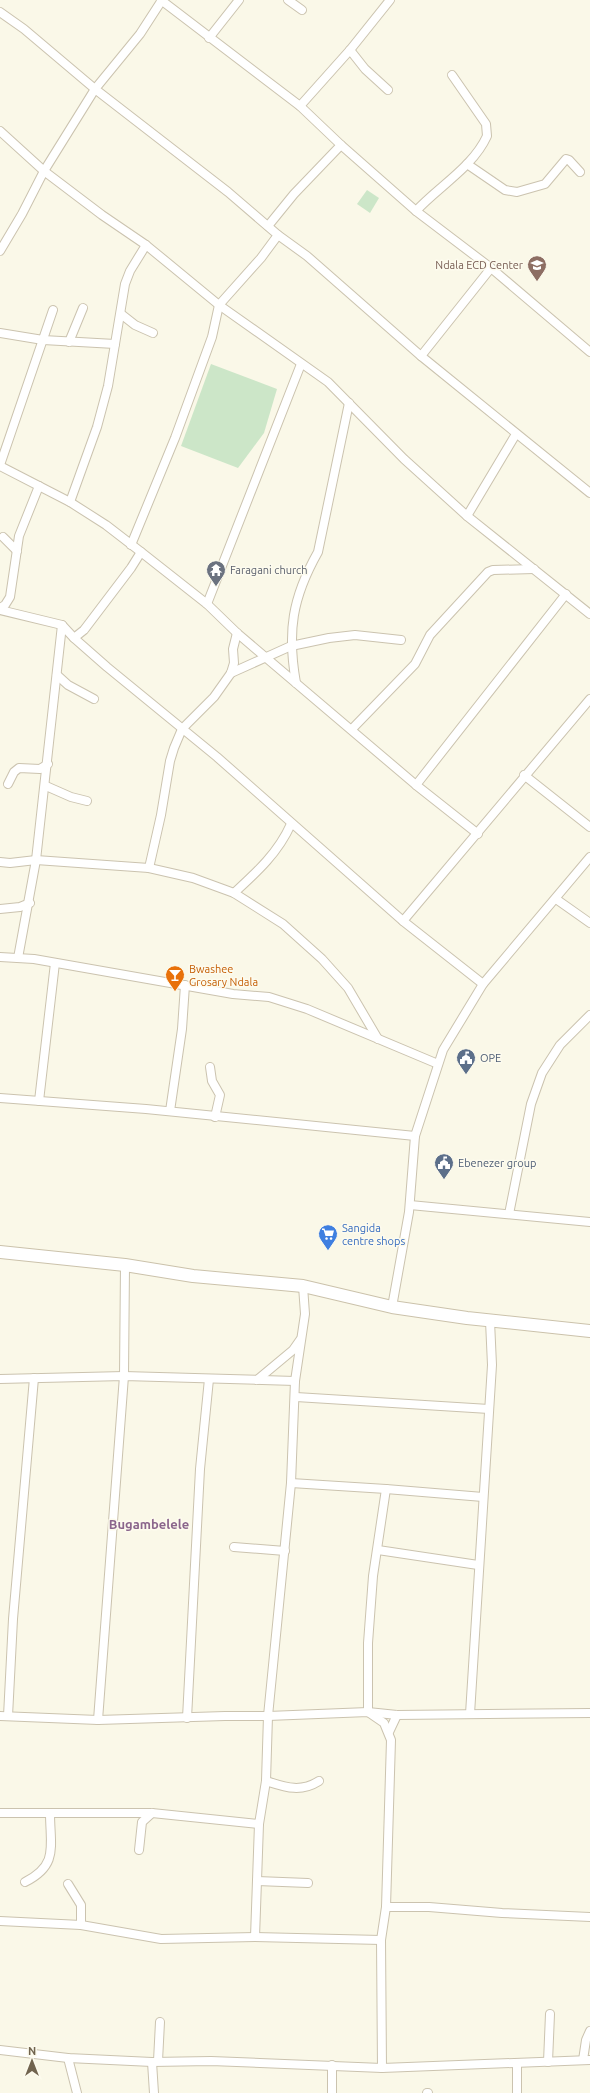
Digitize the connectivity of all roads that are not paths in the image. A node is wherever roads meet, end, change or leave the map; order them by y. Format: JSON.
{"nodes":[{"id":1,"x":161,"y":0,"type":"edge"},
{"id":2,"x":239,"y":0,"type":"edge"},
{"id":3,"x":288,"y":0,"type":"edge"},
{"id":4,"x":390,"y":0,"type":"edge"},
{"id":5,"x":302,"y":10,"type":"dead end"},
{"id":6,"x":0,"y":12,"type":"edge"},
{"id":7,"x":210,"y":38,"type":"junction"},
{"id":8,"x":350,"y":50,"type":"junction"},
{"id":9,"x":452,"y":75,"type":"dead end"},
{"id":10,"x":96,"y":89,"type":"junction"},
{"id":11,"x":388,"y":90,"type":"dead end"},
{"id":12,"x":300,"y":106,"type":"junction"},
{"id":13,"x":0,"y":131,"type":"edge"},
{"id":14,"x":341,"y":145,"type":"junction"},
{"id":15,"x":467,"y":164,"type":"junction"},
{"id":16,"x":44,"y":171,"type":"junction"},
{"id":17,"x":580,"y":172,"type":"dead end"},
{"id":18,"x":416,"y":211,"type":"junction"},
{"id":19,"x":268,"y":226,"type":"junction"},
{"id":20,"x":278,"y":235,"type":"junction"},
{"id":21,"x":146,"y":245,"type":"junction"},
{"id":22,"x":0,"y":251,"type":"edge"},
{"id":23,"x":491,"y":268,"type":"junction"},
{"id":24,"x":219,"y":305,"type":"junction"},
{"id":25,"x":83,"y":308,"type":"dead end"},
{"id":26,"x":53,"y":310,"type":"dead end"},
{"id":27,"x":121,"y":314,"type":"junction"},
{"id":28,"x":0,"y":333,"type":"edge"},
{"id":29,"x":153,"y":333,"type":"dead end"},
{"id":30,"x":43,"y":340,"type":"junction"},
{"id":31,"x":69,"y":342,"type":"junction"},
{"id":32,"x":114,"y":344,"type":"junction"},
{"id":33,"x":590,"y":352,"type":"edge"},
{"id":34,"x":421,"y":356,"type":"junction"},
{"id":35,"x":302,"y":364,"type":"junction"},
{"id":36,"x":349,"y":403,"type":"junction"},
{"id":37,"x":516,"y":434,"type":"junction"},
{"id":38,"x":0,"y":465,"type":"edge"},
{"id":39,"x":39,"y":486,"type":"junction"},
{"id":40,"x":590,"y":493,"type":"edge"},
{"id":41,"x":70,"y":502,"type":"junction"},
{"id":42,"x":467,"y":516,"type":"junction"},
{"id":43,"x":19,"y":536,"type":"junction"},
{"id":44,"x":2,"y":537,"type":"edge"},
{"id":45,"x":131,"y":545,"type":"junction"},
{"id":46,"x":17,"y":551,"type":"junction"},
{"id":47,"x":141,"y":552,"type":"junction"},
{"id":48,"x":534,"y":569,"type":"junction"},
{"id":49,"x":566,"y":594,"type":"junction"},
{"id":50,"x":207,"y":604,"type":"junction"},
{"id":51,"x":0,"y":609,"type":"edge"},
{"id":52,"x":590,"y":614,"type":"edge"},
{"id":53,"x":62,"y":625,"type":"junction"},
{"id":54,"x":237,"y":633,"type":"junction"},
{"id":55,"x":74,"y":638,"type":"junction"},
{"id":56,"x":401,"y":640,"type":"dead end"},
{"id":57,"x":291,"y":646,"type":"junction"},
{"id":58,"x":264,"y":657,"type":"junction"},
{"id":59,"x":231,"y":673,"type":"junction"},
{"id":60,"x":57,"y":675,"type":"junction"},
{"id":61,"x":296,"y":683,"type":"junction"},
{"id":62,"x":94,"y":699,"type":"dead end"},
{"id":63,"x":590,"y":699,"type":"edge"},
{"id":64,"x":182,"y":729,"type":"junction"},
{"id":65,"x":352,"y":729,"type":"junction"},
{"id":66,"x":48,"y":764,"type":"junction"},
{"id":67,"x":524,"y":775,"type":"junction"},
{"id":68,"x":8,"y":784,"type":"dead end"},
{"id":69,"x":416,"y":785,"type":"junction"},
{"id":70,"x":46,"y":786,"type":"junction"},
{"id":71,"x":87,"y":801,"type":"dead end"},
{"id":72,"x":291,"y":824,"type":"junction"},
{"id":73,"x":590,"y":827,"type":"edge"},
{"id":74,"x":478,"y":834,"type":"junction"},
{"id":75,"x":590,"y":857,"type":"edge"},
{"id":76,"x":36,"y":860,"type":"junction"},
{"id":77,"x":0,"y":862,"type":"edge"},
{"id":78,"x":150,"y":868,"type":"junction"},
{"id":79,"x":234,"y":893,"type":"junction"},
{"id":80,"x":556,"y":899,"type":"junction"},
{"id":81,"x":30,"y":903,"type":"junction"},
{"id":82,"x":0,"y":909,"type":"edge"},
{"id":83,"x":403,"y":921,"type":"junction"},
{"id":84,"x":590,"y":923,"type":"edge"},
{"id":85,"x":0,"y":957,"type":"edge"},
{"id":86,"x":18,"y":958,"type":"junction"},
{"id":87,"x":55,"y":963,"type":"junction"},
{"id":88,"x":483,"y":984,"type":"junction"},
{"id":89,"x":185,"y":985,"type":"junction"},
{"id":90,"x":590,"y":1015,"type":"edge"},
{"id":91,"x":378,"y":1039,"type":"junction"},
{"id":92,"x":438,"y":1064,"type":"junction"},
{"id":93,"x":210,"y":1067,"type":"dead end"},
{"id":94,"x":0,"y":1098,"type":"edge"},
{"id":95,"x":39,"y":1101,"type":"junction"},
{"id":96,"x":170,"y":1111,"type":"junction"},
{"id":97,"x":215,"y":1117,"type":"junction"},
{"id":98,"x":415,"y":1136,"type":"junction"},
{"id":99,"x":410,"y":1205,"type":"junction"},
{"id":100,"x":509,"y":1214,"type":"junction"},
{"id":101,"x":590,"y":1222,"type":"edge"},
{"id":102,"x":0,"y":1252,"type":"edge"},
{"id":103,"x":125,"y":1265,"type":"junction"},
{"id":104,"x":303,"y":1286,"type":"junction"},
{"id":105,"x":392,"y":1306,"type":"junction"},
{"id":106,"x":490,"y":1321,"type":"junction"},
{"id":107,"x":590,"y":1331,"type":"edge"},
{"id":108,"x":300,"y":1340,"type":"junction"},
{"id":109,"x":124,"y":1376,"type":"junction"},
{"id":110,"x":34,"y":1378,"type":"junction"},
{"id":111,"x":210,"y":1378,"type":"junction"},
{"id":112,"x":0,"y":1379,"type":"edge"},
{"id":113,"x":257,"y":1380,"type":"junction"},
{"id":114,"x":295,"y":1381,"type":"junction"},
{"id":115,"x":296,"y":1398,"type":"junction"},
{"id":116,"x":489,"y":1409,"type":"junction"},
{"id":117,"x":291,"y":1483,"type":"junction"},
{"id":118,"x":386,"y":1489,"type":"junction"},
{"id":119,"x":483,"y":1497,"type":"junction"},
{"id":120,"x":234,"y":1547,"type":"dead end"},
{"id":121,"x":285,"y":1550,"type":"junction"},
{"id":122,"x":378,"y":1550,"type":"junction"},
{"id":123,"x":478,"y":1566,"type":"junction"},
{"id":124,"x":368,"y":1712,"type":"junction"},
{"id":125,"x":590,"y":1713,"type":"edge"},
{"id":126,"x":470,"y":1714,"type":"junction"},
{"id":127,"x":397,"y":1715,"type":"junction"},
{"id":128,"x":4,"y":1716,"type":"edge"},
{"id":129,"x":268,"y":1716,"type":"junction"},
{"id":130,"x":187,"y":1718,"type":"junction"},
{"id":131,"x":98,"y":1720,"type":"junction"},
{"id":132,"x":389,"y":1732,"type":"junction"},
{"id":133,"x":266,"y":1781,"type":"junction"},
{"id":134,"x":319,"y":1781,"type":"dead end"},
{"id":135,"x":0,"y":1812,"type":"edge"},
{"id":136,"x":50,"y":1813,"type":"junction"},
{"id":137,"x":152,"y":1813,"type":"junction"},
{"id":138,"x":259,"y":1824,"type":"junction"},
{"id":139,"x":139,"y":1850,"type":"dead end"},
{"id":140,"x":258,"y":1881,"type":"junction"},
{"id":141,"x":25,"y":1882,"type":"dead end"},
{"id":142,"x":308,"y":1883,"type":"dead end"},
{"id":143,"x":68,"y":1884,"type":"dead end"},
{"id":144,"x":386,"y":1907,"type":"junction"},
{"id":145,"x":590,"y":1917,"type":"edge"},
{"id":146,"x":0,"y":1921,"type":"edge"},
{"id":147,"x":81,"y":1925,"type":"junction"},
{"id":148,"x":255,"y":1937,"type":"junction"},
{"id":149,"x":381,"y":1940,"type":"junction"},
{"id":150,"x":550,"y":2014,"type":"dead end"},
{"id":151,"x":160,"y":2022,"type":"dead end"},
{"id":152,"x":590,"y":2031,"type":"edge"},
{"id":153,"x":0,"y":2050,"type":"edge"},
{"id":154,"x":68,"y":2058,"type":"junction"},
{"id":155,"x":587,"y":2060,"type":"edge"},
{"id":156,"x":155,"y":2061,"type":"junction"},
{"id":157,"x":548,"y":2062,"type":"junction"},
{"id":158,"x":517,"y":2063,"type":"junction"},
{"id":159,"x":332,"y":2065,"type":"junction"},
{"id":160,"x":382,"y":2068,"type":"junction"},
{"id":161,"x":77,"y":2093,"type":"edge"},
{"id":162,"x":154,"y":2093,"type":"edge"},
{"id":163,"x":332,"y":2093,"type":"edge"},
{"id":164,"x":517,"y":2093,"type":"edge"}],
"edges":[{"from":1,"to":7,"type":"street"},
{"from":1,"to":10,"type":"street"},
{"from":2,"to":7,"type":"street"},
{"from":3,"to":5,"type":"street"},
{"from":4,"to":8,"type":"street"},
{"from":6,"to":10,"type":"street"},
{"from":7,"to":12,"type":"street"},
{"from":8,"to":11,"type":"street"},
{"from":8,"to":12,"type":"street"},
{"from":9,"to":15,"type":"street"},
{"from":10,"to":16,"type":"street"},
{"from":10,"to":19,"type":"street"},
{"from":12,"to":14,"type":"street"},
{"from":13,"to":16,"type":"street"},
{"from":14,"to":18,"type":"street"},
{"from":14,"to":19,"type":"street"},
{"from":15,"to":17,"type":"street"},
{"from":15,"to":18,"type":"street"},
{"from":16,"to":21,"type":"street"},
{"from":16,"to":22,"type":"street"},
{"from":18,"to":23,"type":"street"},
{"from":19,"to":20,"type":"street"},
{"from":20,"to":24,"type":"street"},
{"from":20,"to":34,"type":"street"},
{"from":21,"to":24,"type":"street"},
{"from":21,"to":27,"type":"street"},
{"from":23,"to":33,"type":"street"},
{"from":23,"to":34,"type":"street"},
{"from":24,"to":35,"type":"street"},
{"from":24,"to":45,"type":"street"},
{"from":25,"to":31,"type":"street"},
{"from":26,"to":30,"type":"street"},
{"from":27,"to":29,"type":"street"},
{"from":27,"to":32,"type":"street"},
{"from":28,"to":30,"type":"street"},
{"from":30,"to":31,"type":"street"},
{"from":30,"to":38,"type":"street"},
{"from":31,"to":32,"type":"street"},
{"from":32,"to":41,"type":"street"},
{"from":34,"to":37,"type":"street"},
{"from":35,"to":36,"type":"street"},
{"from":35,"to":50,"type":"street"},
{"from":36,"to":42,"type":"street"},
{"from":36,"to":57,"type":"street"},
{"from":37,"to":40,"type":"street"},
{"from":37,"to":42,"type":"street"},
{"from":38,"to":39,"type":"street"},
{"from":39,"to":41,"type":"street"},
{"from":39,"to":43,"type":"street"},
{"from":41,"to":45,"type":"street"},
{"from":42,"to":48,"type":"street"},
{"from":43,"to":44,"type":"street"},
{"from":43,"to":46,"type":"street"},
{"from":44,"to":46,"type":"street"},
{"from":45,"to":47,"type":"street"},
{"from":46,"to":51,"type":"street"},
{"from":47,"to":50,"type":"street"},
{"from":47,"to":55,"type":"street"},
{"from":48,"to":49,"type":"street"},
{"from":48,"to":65,"type":"street"},
{"from":49,"to":52,"type":"street"},
{"from":49,"to":69,"type":"street"},
{"from":50,"to":54,"type":"street"},
{"from":51,"to":53,"type":"street"},
{"from":53,"to":55,"type":"street"},
{"from":53,"to":60,"type":"street"},
{"from":54,"to":58,"type":"street"},
{"from":54,"to":59,"type":"street"},
{"from":55,"to":64,"type":"street"},
{"from":56,"to":57,"type":"street"},
{"from":57,"to":58,"type":"street"},
{"from":57,"to":61,"type":"street"},
{"from":58,"to":59,"type":"street"},
{"from":58,"to":61,"type":"street"},
{"from":59,"to":64,"type":"street"},
{"from":60,"to":62,"type":"street"},
{"from":60,"to":66,"type":"street"},
{"from":61,"to":65,"type":"street"},
{"from":63,"to":67,"type":"street"},
{"from":64,"to":72,"type":"street"},
{"from":64,"to":78,"type":"street"},
{"from":65,"to":69,"type":"street"},
{"from":66,"to":68,"type":"street"},
{"from":66,"to":70,"type":"street"},
{"from":67,"to":73,"type":"street"},
{"from":67,"to":74,"type":"street"},
{"from":69,"to":74,"type":"street"},
{"from":70,"to":71,"type":"street"},
{"from":70,"to":76,"type":"street"},
{"from":72,"to":79,"type":"street"},
{"from":72,"to":83,"type":"street"},
{"from":74,"to":83,"type":"street"},
{"from":75,"to":80,"type":"street"},
{"from":76,"to":77,"type":"street"},
{"from":76,"to":78,"type":"street"},
{"from":76,"to":81,"type":"street"},
{"from":78,"to":79,"type":"street"},
{"from":79,"to":91,"type":"street"},
{"from":80,"to":84,"type":"street"},
{"from":80,"to":88,"type":"street"},
{"from":81,"to":82,"type":"street"},
{"from":81,"to":86,"type":"street"},
{"from":83,"to":88,"type":"street"},
{"from":85,"to":86,"type":"street"},
{"from":86,"to":87,"type":"street"},
{"from":87,"to":89,"type":"street"},
{"from":87,"to":95,"type":"street"},
{"from":88,"to":92,"type":"street"},
{"from":89,"to":91,"type":"street"},
{"from":89,"to":96,"type":"street"},
{"from":90,"to":100,"type":"street"},
{"from":91,"to":92,"type":"street"},
{"from":92,"to":98,"type":"street"},
{"from":93,"to":97,"type":"street"},
{"from":94,"to":95,"type":"street"},
{"from":95,"to":96,"type":"street"},
{"from":96,"to":97,"type":"street"},
{"from":97,"to":98,"type":"street"},
{"from":98,"to":99,"type":"street"},
{"from":99,"to":100,"type":"street"},
{"from":99,"to":105,"type":"street"},
{"from":100,"to":101,"type":"street"},
{"from":102,"to":103,"type":"street"},
{"from":103,"to":104,"type":"street"},
{"from":103,"to":109,"type":"street"},
{"from":104,"to":105,"type":"street"},
{"from":104,"to":108,"type":"street"},
{"from":105,"to":106,"type":"street"},
{"from":106,"to":107,"type":"street"},
{"from":106,"to":116,"type":"street"},
{"from":108,"to":113,"type":"street"},
{"from":108,"to":114,"type":"street"},
{"from":109,"to":110,"type":"street"},
{"from":109,"to":111,"type":"street"},
{"from":109,"to":131,"type":"street"},
{"from":110,"to":112,"type":"street"},
{"from":110,"to":128,"type":"street"},
{"from":111,"to":113,"type":"street"},
{"from":111,"to":130,"type":"street"},
{"from":113,"to":114,"type":"street"},
{"from":114,"to":115,"type":"street"},
{"from":115,"to":116,"type":"street"},
{"from":115,"to":117,"type":"street"},
{"from":116,"to":119,"type":"street"},
{"from":117,"to":118,"type":"street"},
{"from":117,"to":121,"type":"street"},
{"from":118,"to":119,"type":"street"},
{"from":118,"to":122,"type":"street"},
{"from":119,"to":123,"type":"street"},
{"from":120,"to":121,"type":"street"},
{"from":121,"to":129,"type":"street"},
{"from":122,"to":123,"type":"street"},
{"from":122,"to":124,"type":"street"},
{"from":123,"to":126,"type":"street"},
{"from":124,"to":127,"type":"street"},
{"from":124,"to":129,"type":"street"},
{"from":124,"to":132,"type":"street"},
{"from":125,"to":126,"type":"street"},
{"from":126,"to":127,"type":"street"},
{"from":127,"to":132,"type":"street"},
{"from":128,"to":131,"type":"street"},
{"from":129,"to":130,"type":"street"},
{"from":129,"to":133,"type":"street"},
{"from":130,"to":131,"type":"street"},
{"from":132,"to":144,"type":"street"},
{"from":133,"to":134,"type":"street"},
{"from":133,"to":138,"type":"street"},
{"from":135,"to":136,"type":"street"},
{"from":136,"to":137,"type":"street"},
{"from":136,"to":141,"type":"street"},
{"from":137,"to":138,"type":"street"},
{"from":137,"to":139,"type":"street"},
{"from":138,"to":140,"type":"street"},
{"from":140,"to":142,"type":"street"},
{"from":140,"to":148,"type":"street"},
{"from":143,"to":147,"type":"street"},
{"from":144,"to":145,"type":"street"},
{"from":144,"to":149,"type":"street"},
{"from":146,"to":147,"type":"street"},
{"from":147,"to":148,"type":"street"},
{"from":148,"to":149,"type":"street"},
{"from":149,"to":160,"type":"street"},
{"from":150,"to":157,"type":"street"},
{"from":151,"to":156,"type":"street"},
{"from":152,"to":155,"type":"street"},
{"from":153,"to":154,"type":"street"},
{"from":154,"to":156,"type":"street"},
{"from":154,"to":161,"type":"street"},
{"from":155,"to":157,"type":"street"},
{"from":156,"to":159,"type":"street"},
{"from":156,"to":162,"type":"street"},
{"from":157,"to":158,"type":"street"},
{"from":158,"to":160,"type":"street"},
{"from":158,"to":164,"type":"street"},
{"from":159,"to":160,"type":"street"},
{"from":159,"to":163,"type":"street"}]}
